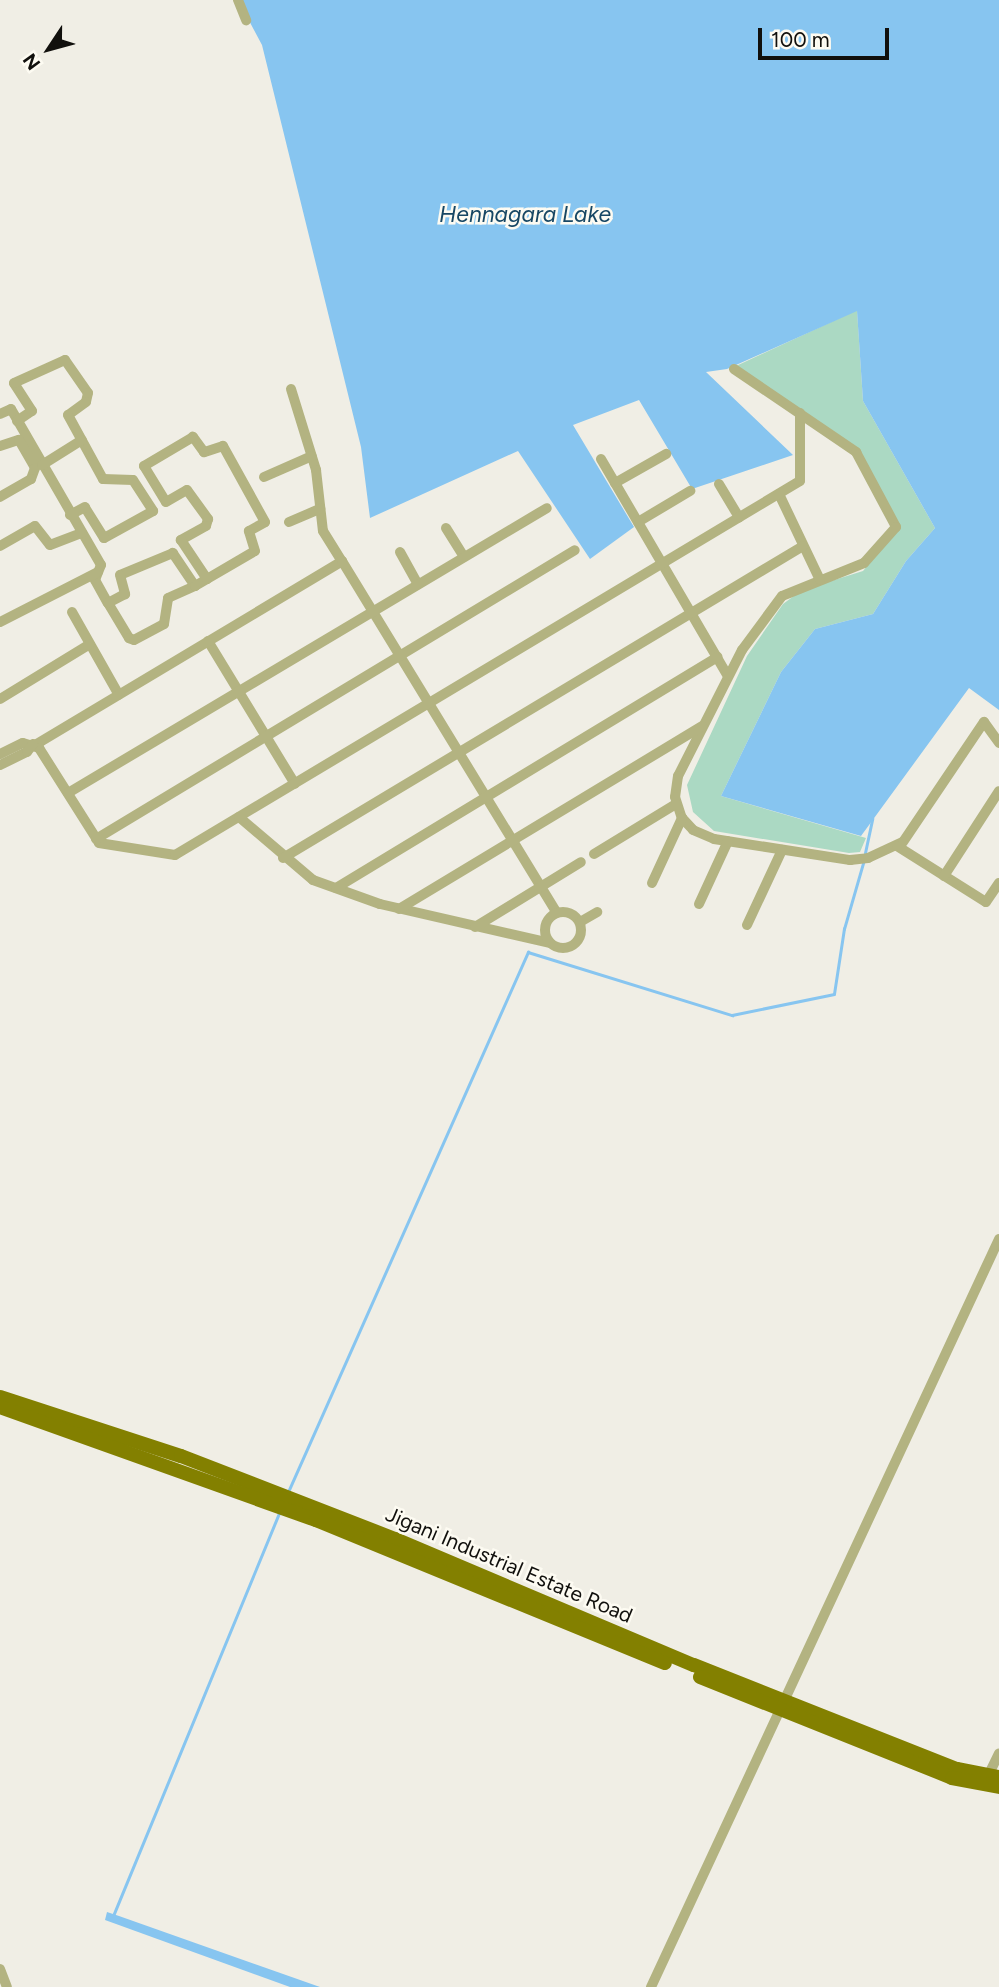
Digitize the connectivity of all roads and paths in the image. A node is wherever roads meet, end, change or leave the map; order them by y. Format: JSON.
{"nodes":[{"id":1,"x":238,"y":0,"type":"edge"},
{"id":2,"x":246,"y":20,"type":"dead end"},
{"id":3,"x":734,"y":369,"type":"dead end"},
{"id":4,"x":291,"y":389,"type":"dead end"},
{"id":5,"x":0,"y":414,"type":"edge"},
{"id":6,"x":800,"y":414,"type":"dead end"},
{"id":7,"x":17,"y":421,"type":"junction"},
{"id":8,"x":82,"y":440,"type":"junction"},
{"id":9,"x":0,"y":446,"type":"edge"},
{"id":10,"x":666,"y":454,"type":"dead end"},
{"id":11,"x":312,"y":456,"type":"junction"},
{"id":12,"x":601,"y":459,"type":"dead end"},
{"id":13,"x":42,"y":464,"type":"junction"},
{"id":14,"x":264,"y":477,"type":"dead end"},
{"id":15,"x":615,"y":483,"type":"junction"},
{"id":16,"x":719,"y":484,"type":"dead end"},
{"id":17,"x":690,"y":491,"type":"dead end"},
{"id":18,"x":779,"y":494,"type":"junction"},
{"id":19,"x":0,"y":497,"type":"edge"},
{"id":20,"x":166,"y":502,"type":"junction"},
{"id":21,"x":547,"y":508,"type":"dead end"},
{"id":22,"x":320,"y":509,"type":"junction"},
{"id":23,"x":153,"y":511,"type":"junction"},
{"id":24,"x":70,"y":515,"type":"junction"},
{"id":25,"x":739,"y":517,"type":"junction"},
{"id":26,"x":289,"y":522,"type":"dead end"},
{"id":27,"x":638,"y":522,"type":"junction"},
{"id":28,"x":446,"y":528,"type":"dead end"},
{"id":29,"x":82,"y":533,"type":"junction"},
{"id":30,"x":0,"y":546,"type":"edge"},
{"id":31,"x":803,"y":546,"type":"junction"},
{"id":32,"x":575,"y":550,"type":"dead end"},
{"id":33,"x":400,"y":552,"type":"dead end"},
{"id":34,"x":464,"y":557,"type":"junction"},
{"id":35,"x":342,"y":561,"type":"junction"},
{"id":36,"x":662,"y":564,"type":"junction"},
{"id":37,"x":98,"y":572,"type":"junction"},
{"id":38,"x":207,"y":579,"type":"junction"},
{"id":39,"x":820,"y":580,"type":"junction"},
{"id":40,"x":418,"y":584,"type":"junction"},
{"id":41,"x":195,"y":586,"type":"junction"},
{"id":42,"x":108,"y":603,"type":"junction"},
{"id":43,"x":373,"y":611,"type":"junction"},
{"id":44,"x":72,"y":612,"type":"dead end"},
{"id":45,"x":691,"y":613,"type":"junction"},
{"id":46,"x":0,"y":621,"type":"edge"},
{"id":47,"x":208,"y":641,"type":"junction"},
{"id":48,"x":90,"y":644,"type":"junction"},
{"id":49,"x":400,"y":656,"type":"junction"},
{"id":50,"x":717,"y":657,"type":"junction"},
{"id":51,"x":728,"y":676,"type":"junction"},
{"id":52,"x":238,"y":691,"type":"junction"},
{"id":53,"x":119,"y":695,"type":"junction"},
{"id":54,"x":0,"y":699,"type":"edge"},
{"id":55,"x":429,"y":704,"type":"junction"},
{"id":56,"x":703,"y":726,"type":"junction"},
{"id":57,"x":266,"y":736,"type":"junction"},
{"id":58,"x":999,"y":744,"type":"edge"},
{"id":59,"x":34,"y":745,"type":"junction"},
{"id":60,"x":0,"y":754,"type":"edge"},
{"id":61,"x":0,"y":765,"type":"edge"},
{"id":62,"x":295,"y":784,"type":"junction"},
{"id":63,"x":999,"y":791,"type":"edge"},
{"id":64,"x":68,"y":793,"type":"junction"},
{"id":65,"x":486,"y":798,"type":"junction"},
{"id":66,"x":676,"y":804,"type":"junction"},
{"id":67,"x":239,"y":817,"type":"junction"},
{"id":68,"x":682,"y":818,"type":"junction"},
{"id":69,"x":96,"y":839,"type":"junction"},
{"id":70,"x":513,"y":841,"type":"junction"},
{"id":71,"x":728,"y":841,"type":"junction"},
{"id":72,"x":897,"y":846,"type":"junction"},
{"id":73,"x":782,"y":850,"type":"junction"},
{"id":74,"x":594,"y":854,"type":"dead end"},
{"id":75,"x":283,"y":858,"type":"junction"},
{"id":76,"x":581,"y":862,"type":"dead end"},
{"id":77,"x":944,"y":876,"type":"junction"},
{"id":78,"x":652,"y":883,"type":"dead end"},
{"id":79,"x":999,"y":883,"type":"edge"},
{"id":80,"x":541,"y":887,"type":"junction"},
{"id":81,"x":336,"y":888,"type":"junction"},
{"id":82,"x":699,"y":904,"type":"dead end"},
{"id":83,"x":399,"y":909,"type":"junction"},
{"id":84,"x":597,"y":912,"type":"dead end"},
{"id":85,"x":557,"y":913,"type":"junction"},
{"id":86,"x":580,"y":922,"type":"junction"},
{"id":87,"x":747,"y":925,"type":"dead end"},
{"id":88,"x":475,"y":928,"type":"junction"},
{"id":89,"x":550,"y":943,"type":"junction"},
{"id":90,"x":999,"y":1239,"type":"edge"},
{"id":91,"x":0,"y":1396,"type":"edge"},
{"id":92,"x":0,"y":1407,"type":"edge"},
{"id":93,"x":284,"y":1503,"type":"junction"},
{"id":94,"x":784,"y":1705,"type":"junction"},
{"id":95,"x":999,"y":1753,"type":"edge"},
{"id":96,"x":994,"y":1776,"type":"edge"},
{"id":97,"x":999,"y":1787,"type":"edge"},
{"id":98,"x":0,"y":1969,"type":"edge"},
{"id":99,"x":8,"y":1987,"type":"edge"},
{"id":100,"x":651,"y":1987,"type":"edge"}],
"edges":[{"from":1,"to":2,"type":"street"},
{"from":3,"to":39,"type":"street"},
{"from":4,"to":11,"type":"street"},
{"from":5,"to":7,"type":"street"},
{"from":6,"to":18,"type":"street"},
{"from":7,"to":8,"type":"street"},
{"from":7,"to":13,"type":"street"},
{"from":8,"to":13,"type":"street"},
{"from":8,"to":23,"type":"street"},
{"from":9,"to":19,"type":"street"},
{"from":10,"to":15,"type":"street"},
{"from":11,"to":14,"type":"street"},
{"from":11,"to":22,"type":"street"},
{"from":12,"to":15,"type":"street"},
{"from":13,"to":24,"type":"street"},
{"from":15,"to":27,"type":"street"},
{"from":16,"to":25,"type":"street"},
{"from":17,"to":27,"type":"street"},
{"from":18,"to":25,"type":"street"},
{"from":18,"to":31,"type":"street"},
{"from":20,"to":23,"type":"street"},
{"from":20,"to":38,"type":"street"},
{"from":20,"to":38,"type":"street"},
{"from":21,"to":34,"type":"street"},
{"from":22,"to":26,"type":"street"},
{"from":22,"to":35,"type":"street"},
{"from":23,"to":24,"type":"street"},
{"from":24,"to":29,"type":"street"},
{"from":25,"to":36,"type":"street"},
{"from":27,"to":36,"type":"street"},
{"from":28,"to":34,"type":"street"},
{"from":29,"to":30,"type":"street"},
{"from":29,"to":37,"type":"street"},
{"from":31,"to":39,"type":"street"},
{"from":31,"to":45,"type":"street"},
{"from":32,"to":49,"type":"street"},
{"from":33,"to":40,"type":"street"},
{"from":34,"to":40,"type":"street"},
{"from":35,"to":43,"type":"street"},
{"from":35,"to":47,"type":"street"},
{"from":36,"to":45,"type":"street"},
{"from":36,"to":55,"type":"street"},
{"from":37,"to":42,"type":"street"},
{"from":37,"to":46,"type":"street"},
{"from":38,"to":41,"type":"street"},
{"from":39,"to":51,"type":"street"},
{"from":40,"to":43,"type":"street"},
{"from":41,"to":42,"type":"street"},
{"from":41,"to":42,"type":"street"},
{"from":43,"to":49,"type":"street"},
{"from":43,"to":52,"type":"street"},
{"from":44,"to":48,"type":"street"},
{"from":45,"to":50,"type":"street"},
{"from":45,"to":75,"type":"street"},
{"from":47,"to":52,"type":"street"},
{"from":47,"to":53,"type":"street"},
{"from":48,"to":53,"type":"street"},
{"from":48,"to":54,"type":"street"},
{"from":49,"to":55,"type":"street"},
{"from":49,"to":57,"type":"street"},
{"from":50,"to":51,"type":"street"},
{"from":50,"to":65,"type":"street"},
{"from":51,"to":56,"type":"street"},
{"from":52,"to":57,"type":"street"},
{"from":52,"to":64,"type":"street"},
{"from":53,"to":59,"type":"street"},
{"from":55,"to":62,"type":"street"},
{"from":55,"to":65,"type":"street"},
{"from":56,"to":66,"type":"street"},
{"from":56,"to":70,"type":"street"},
{"from":57,"to":62,"type":"street"},
{"from":57,"to":69,"type":"street"},
{"from":58,"to":72,"type":"street"},
{"from":59,"to":60,"type":"street"},
{"from":59,"to":61,"type":"street"},
{"from":59,"to":64,"type":"street"},
{"from":62,"to":67,"type":"street"},
{"from":63,"to":77,"type":"street"},
{"from":64,"to":69,"type":"street"},
{"from":65,"to":70,"type":"street"},
{"from":65,"to":81,"type":"street"},
{"from":66,"to":68,"type":"street"},
{"from":66,"to":74,"type":"street"},
{"from":67,"to":69,"type":"street"},
{"from":67,"to":75,"type":"street"},
{"from":68,"to":71,"type":"street"},
{"from":68,"to":78,"type":"street"},
{"from":70,"to":80,"type":"street"},
{"from":70,"to":83,"type":"street"},
{"from":71,"to":73,"type":"street"},
{"from":71,"to":82,"type":"street"},
{"from":72,"to":73,"type":"street"},
{"from":72,"to":77,"type":"street"},
{"from":73,"to":87,"type":"street"},
{"from":75,"to":81,"type":"street"},
{"from":76,"to":80,"type":"street"},
{"from":77,"to":79,"type":"street"},
{"from":80,"to":85,"type":"street"},
{"from":80,"to":88,"type":"street"},
{"from":81,"to":83,"type":"street"},
{"from":83,"to":88,"type":"street"},
{"from":84,"to":86,"type":"street"},
{"from":85,"to":86,"type":"street"},
{"from":85,"to":89,"type":"street"},
{"from":86,"to":89,"type":"street"},
{"from":88,"to":89,"type":"street"},
{"from":90,"to":94,"type":"street"},
{"from":91,"to":93,"type":"main road","name":"Jigani Industrial Estate Road"},
{"from":92,"to":93,"type":"main road","name":"Jigani Industrial Estate Road"},
{"from":93,"to":94,"type":"main road","name":"Jigani Industrial Estate Road"},
{"from":94,"to":96,"type":"main road","name":"Jigani Industrial Estate Road"},
{"from":94,"to":97,"type":"main road","name":"Jigani Industrial Estate Road"},
{"from":94,"to":100,"type":"street"},
{"from":95,"to":96,"type":"street"},
{"from":98,"to":99,"type":"street"}]}
